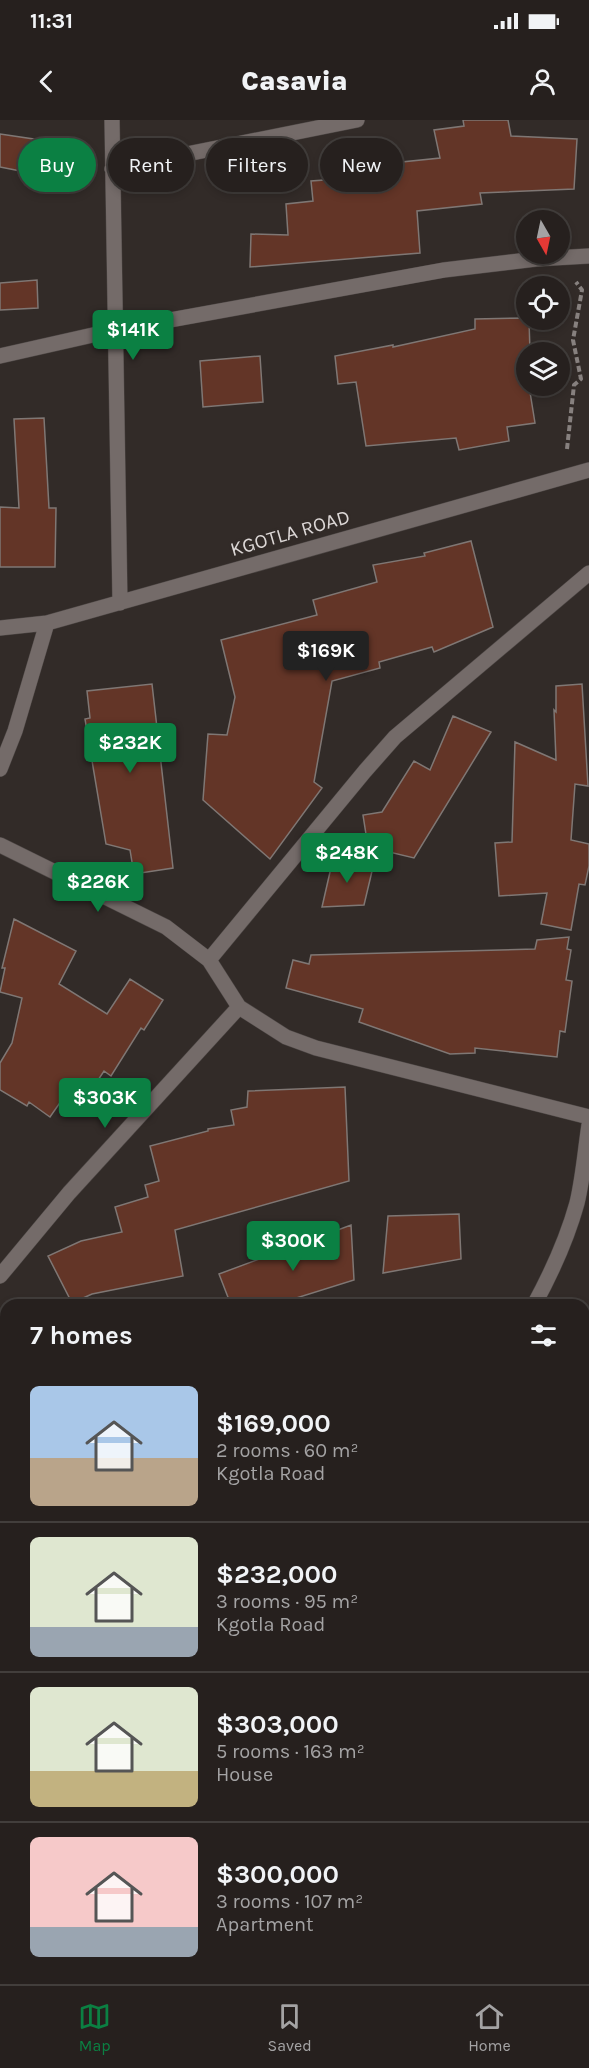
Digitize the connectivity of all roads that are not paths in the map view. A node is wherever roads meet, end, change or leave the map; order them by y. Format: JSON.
{"nodes":[{"id":1,"x":112,"y":120,"type":"edge"},
{"id":2,"x":357,"y":120,"type":"edge"},
{"id":3,"x":112,"y":138,"type":"edge"},
{"id":4,"x":194,"y":153,"type":"edge"},
{"id":5,"x":113,"y":192,"type":"edge"},
{"id":6,"x":589,"y":256,"type":"edge"},
{"id":7,"x":116,"y":330,"type":"junction"},
{"id":8,"x":0,"y":356,"type":"edge"},
{"id":9,"x":589,"y":470,"type":"edge"},
{"id":10,"x":589,"y":573,"type":"edge"},
{"id":11,"x":120,"y":603,"type":"junction"},
{"id":12,"x":46,"y":623,"type":"junction"},
{"id":13,"x":0,"y":628,"type":"edge"},
{"id":14,"x":0,"y":769,"type":"edge"},
{"id":15,"x":0,"y":845,"type":"edge"},
{"id":16,"x":209,"y":960,"type":"junction"},
{"id":17,"x":238,"y":1007,"type":"junction"},
{"id":18,"x":589,"y":1117,"type":"edge"},
{"id":19,"x":589,"y":1125,"type":"edge"},
{"id":20,"x":583,"y":1202,"type":"edge"},
{"id":21,"x":0,"y":1276,"type":"edge"},
{"id":22,"x":537,"y":1299,"type":"edge"}],
"edges":[{"from":1,"to":3,"type":"street"},
{"from":2,"to":4,"type":"street"},
{"from":5,"to":7,"type":"street"},
{"from":6,"to":7,"type":"street"},
{"from":7,"to":8,"type":"street"},
{"from":7,"to":11,"type":"street"},
{"from":9,"to":11,"type":"street","name":"KGOTLA ROAD"},
{"from":10,"to":16,"type":"street"},
{"from":11,"to":12,"type":"street","name":"KGOTLA ROAD"},
{"from":12,"to":13,"type":"street","name":"KGOTLA ROAD"},
{"from":12,"to":14,"type":"street"},
{"from":15,"to":16,"type":"street"},
{"from":16,"to":17,"type":"street"},
{"from":17,"to":18,"type":"street"},
{"from":17,"to":21,"type":"street"},
{"from":19,"to":20,"type":"street"},
{"from":20,"to":22,"type":"street"}]}
